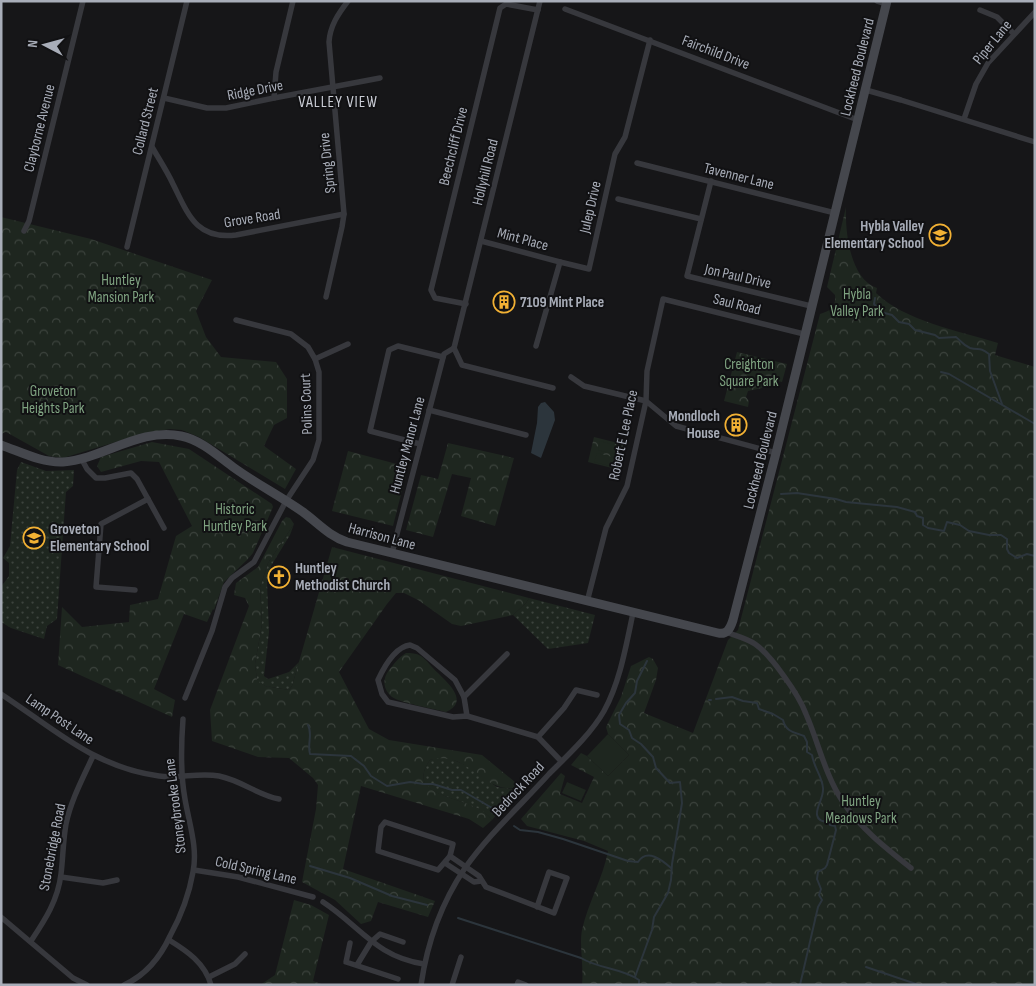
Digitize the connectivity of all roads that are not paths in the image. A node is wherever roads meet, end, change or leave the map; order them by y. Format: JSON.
{"nodes":[{"id":1,"x":83,"y":1,"type":"edge"},
{"id":2,"x":188,"y":1,"type":"edge"},
{"id":3,"x":294,"y":1,"type":"edge"},
{"id":4,"x":348,"y":1,"type":"edge"},
{"id":5,"x":540,"y":1,"type":"edge"},
{"id":6,"x":877,"y":1,"type":"edge"},
{"id":7,"x":887,"y":2,"type":"edge"},
{"id":8,"x":565,"y":9,"type":"dead end"},
{"id":9,"x":538,"y":10,"type":"junction"},
{"id":10,"x":980,"y":10,"type":"dead end"},
{"id":11,"x":1035,"y":12,"type":"edge"},
{"id":12,"x":1014,"y":34,"type":"junction"},
{"id":13,"x":650,"y":40,"type":"junction"},
{"id":14,"x":380,"y":78,"type":"dead end"},
{"id":15,"x":332,"y":88,"type":"junction"},
{"id":16,"x":866,"y":90,"type":"junction"},
{"id":17,"x":164,"y":98,"type":"junction"},
{"id":18,"x":274,"y":98,"type":"junction"},
{"id":19,"x":964,"y":119,"type":"junction"},
{"id":20,"x":858,"y":120,"type":"junction"},
{"id":21,"x":1035,"y":142,"type":"edge"},
{"id":22,"x":152,"y":147,"type":"junction"},
{"id":23,"x":637,"y":163,"type":"dead end"},
{"id":24,"x":711,"y":181,"type":"junction"},
{"id":25,"x":618,"y":199,"type":"dead end"},
{"id":26,"x":835,"y":213,"type":"junction"},
{"id":27,"x":344,"y":214,"type":"junction"},
{"id":28,"x":701,"y":220,"type":"junction"},
{"id":29,"x":24,"y":231,"type":"dead end"},
{"id":30,"x":481,"y":241,"type":"junction"},
{"id":31,"x":127,"y":247,"type":"dead end"},
{"id":32,"x":560,"y":262,"type":"junction"},
{"id":33,"x":326,"y":297,"type":"dead end"},
{"id":34,"x":663,"y":299,"type":"joint"},
{"id":35,"x":466,"y":304,"type":"junction"},
{"id":36,"x":811,"y":306,"type":"junction"},
{"id":37,"x":236,"y":320,"type":"dead end"},
{"id":38,"x":804,"y":334,"type":"junction"},
{"id":39,"x":348,"y":344,"type":"dead end"},
{"id":40,"x":536,"y":346,"type":"dead end"},
{"id":41,"x":454,"y":348,"type":"junction"},
{"id":42,"x":443,"y":357,"type":"junction"},
{"id":43,"x":316,"y":360,"type":"junction"},
{"id":44,"x":571,"y":377,"type":"dead end"},
{"id":45,"x":553,"y":388,"type":"dead end"},
{"id":46,"x":646,"y":401,"type":"junction"},
{"id":47,"x":429,"y":410,"type":"junction"},
{"id":48,"x":526,"y":435,"type":"dead end"},
{"id":49,"x":420,"y":444,"type":"junction"},
{"id":50,"x":1,"y":445,"type":"edge"},
{"id":51,"x":776,"y":453,"type":"junction"},
{"id":52,"x":81,"y":458,"type":"junction"},
{"id":53,"x":148,"y":500,"type":"junction"},
{"id":54,"x":286,"y":501,"type":"junction"},
{"id":55,"x":164,"y":528,"type":"dead end"},
{"id":56,"x":392,"y":554,"type":"junction"},
{"id":57,"x":135,"y":590,"type":"dead end"},
{"id":58,"x":587,"y":602,"type":"junction"},
{"id":59,"x":633,"y":613,"type":"junction"},
{"id":60,"x":726,"y":632,"type":"junction"},
{"id":61,"x":507,"y":654,"type":"dead end"},
{"id":62,"x":1,"y":694,"type":"edge"},
{"id":63,"x":597,"y":695,"type":"dead end"},
{"id":64,"x":464,"y":697,"type":"junction"},
{"id":65,"x":185,"y":698,"type":"dead end"},
{"id":66,"x":467,"y":716,"type":"junction"},
{"id":67,"x":184,"y":719,"type":"dead end"},
{"id":68,"x":538,"y":737,"type":"junction"},
{"id":69,"x":93,"y":756,"type":"junction"},
{"id":70,"x":561,"y":761,"type":"junction"},
{"id":71,"x":182,"y":776,"type":"junction"},
{"id":72,"x":280,"y":799,"type":"dead end"},
{"id":73,"x":450,"y":856,"type":"junction"},
{"id":74,"x":445,"y":864,"type":"junction"},
{"id":75,"x":467,"y":866,"type":"junction"},
{"id":76,"x":911,"y":868,"type":"dead end"},
{"id":77,"x":194,"y":870,"type":"junction"},
{"id":78,"x":462,"y":874,"type":"junction"},
{"id":79,"x":61,"y":877,"type":"junction"},
{"id":80,"x":118,"y":880,"type":"dead end"},
{"id":81,"x":481,"y":881,"type":"junction"},
{"id":82,"x":313,"y":897,"type":"dead end"},
{"id":83,"x":322,"y":902,"type":"dead end"},
{"id":84,"x":537,"y":906,"type":"junction"},
{"id":85,"x":1,"y":917,"type":"edge"},
{"id":86,"x":169,"y":940,"type":"junction"},
{"id":87,"x":31,"y":941,"type":"junction"},
{"id":88,"x":371,"y":942,"type":"junction"},
{"id":89,"x":403,"y":942,"type":"dead end"},
{"id":90,"x":350,"y":943,"type":"dead end"},
{"id":91,"x":245,"y":954,"type":"dead end"},
{"id":92,"x":461,"y":957,"type":"dead end"},
{"id":93,"x":424,"y":964,"type":"junction"},
{"id":94,"x":357,"y":965,"type":"junction"},
{"id":95,"x":209,"y":977,"type":"junction"},
{"id":96,"x":398,"y":978,"type":"dead end"},
{"id":97,"x":136,"y":982,"type":"edge"},
{"id":98,"x":87,"y":985,"type":"edge"},
{"id":99,"x":124,"y":985,"type":"edge"},
{"id":100,"x":211,"y":985,"type":"edge"},
{"id":101,"x":421,"y":985,"type":"edge"},
{"id":102,"x":452,"y":985,"type":"edge"},
{"id":103,"x":517,"y":985,"type":"edge"},
{"id":104,"x":526,"y":985,"type":"edge"}],
"edges":[{"from":1,"to":29,"type":"street","name":"Clayborne Avenue"},
{"from":2,"to":17,"type":"street","name":"Collard Street"},
{"from":3,"to":18,"type":"street"},
{"from":4,"to":15,"type":"street","name":"Spring Drive"},
{"from":5,"to":9,"type":"street","name":"Hollyhill Road"},
{"from":6,"to":7,"type":"street"},
{"from":7,"to":16,"type":"street","name":"Lockheed Boulevard"},
{"from":8,"to":13,"type":"street","name":"Fairchild Drive"},
{"from":9,"to":30,"type":"street","name":"Hollyhill Road"},
{"from":9,"to":35,"type":"street","name":"Beechcliff Drive"},
{"from":10,"to":12,"type":"street"},
{"from":11,"to":12,"type":"street","name":"Piper Lane"},
{"from":12,"to":19,"type":"street","name":"Piper Lane"},
{"from":13,"to":20,"type":"street","name":"Fairchild Drive"},
{"from":13,"to":32,"type":"street","name":"Julep Drive"},
{"from":14,"to":15,"type":"street","name":"Ridge Drive"},
{"from":15,"to":18,"type":"street","name":"Ridge Drive"},
{"from":15,"to":27,"type":"street","name":"Spring Drive"},
{"from":16,"to":19,"type":"street"},
{"from":16,"to":20,"type":"street","name":"Lockheed Boulevard"},
{"from":17,"to":18,"type":"street","name":"Ridge Drive"},
{"from":17,"to":22,"type":"street","name":"Collard Street"},
{"from":19,"to":21,"type":"street"},
{"from":20,"to":26,"type":"street","name":"Lockheed Boulevard"},
{"from":22,"to":27,"type":"street","name":"Grove Road"},
{"from":22,"to":31,"type":"street","name":"Collard Street"},
{"from":23,"to":24,"type":"street","name":"Tavenner Lane"},
{"from":24,"to":26,"type":"street","name":"Tavenner Lane"},
{"from":24,"to":28,"type":"street","name":"Jon Paul Drive"},
{"from":25,"to":28,"type":"street"},
{"from":26,"to":36,"type":"street","name":"Lockheed Boulevard"},
{"from":27,"to":33,"type":"street","name":"Spring Drive"},
{"from":28,"to":36,"type":"street","name":"Jon Paul Drive"},
{"from":30,"to":32,"type":"street","name":"Mint Place"},
{"from":30,"to":35,"type":"street","name":"Hollyhill Road"},
{"from":32,"to":40,"type":"street"},
{"from":34,"to":38,"type":"street","name":"Saul Road"},
{"from":34,"to":46,"type":"street","name":"Robert E Lee Place"},
{"from":35,"to":41,"type":"street","name":"Hollyhill Road"},
{"from":36,"to":38,"type":"street","name":"Lockheed Boulevard"},
{"from":37,"to":43,"type":"street","name":"Polins Court"},
{"from":38,"to":51,"type":"street","name":"Lockheed Boulevard"},
{"from":39,"to":43,"type":"street"},
{"from":41,"to":42,"type":"street"},
{"from":41,"to":45,"type":"street"},
{"from":42,"to":47,"type":"street","name":"Huntley Manor Lane"},
{"from":42,"to":49,"type":"street"},
{"from":43,"to":54,"type":"street","name":"Polins Court"},
{"from":44,"to":46,"type":"street"},
{"from":46,"to":51,"type":"street"},
{"from":46,"to":58,"type":"street","name":"Robert E Lee Place"},
{"from":47,"to":48,"type":"street"},
{"from":47,"to":49,"type":"street","name":"Huntley Manor Lane"},
{"from":49,"to":56,"type":"street","name":"Huntley Manor Lane"},
{"from":50,"to":52,"type":"street","name":"Harrison Lane"},
{"from":51,"to":60,"type":"street","name":"Lockheed Boulevard"},
{"from":52,"to":53,"type":"street"},
{"from":52,"to":54,"type":"street","name":"Harrison Lane"},
{"from":53,"to":55,"type":"street"},
{"from":53,"to":57,"type":"street"},
{"from":54,"to":56,"type":"street","name":"Harrison Lane"},
{"from":54,"to":65,"type":"street","name":"Polins Court"},
{"from":56,"to":58,"type":"street","name":"Harrison Lane"},
{"from":58,"to":59,"type":"street","name":"Harrison Lane"},
{"from":59,"to":60,"type":"street","name":"Harrison Lane"},
{"from":59,"to":70,"type":"street","name":"Bedrock Road"},
{"from":60,"to":76,"type":"street"},
{"from":61,"to":64,"type":"street"},
{"from":62,"to":69,"type":"street","name":"Lamp Post Lane"},
{"from":63,"to":68,"type":"street"},
{"from":64,"to":66,"type":"street"},
{"from":64,"to":66,"type":"street"},
{"from":66,"to":68,"type":"street"},
{"from":67,"to":71,"type":"street","name":"Stoneybrooke Lane"},
{"from":68,"to":70,"type":"street"},
{"from":69,"to":71,"type":"street","name":"Lamp Post Lane"},
{"from":69,"to":79,"type":"street","name":"Stonebridge Road"},
{"from":70,"to":75,"type":"street","name":"Bedrock Road"},
{"from":71,"to":72,"type":"street","name":"Lamp Post Lane"},
{"from":71,"to":77,"type":"street","name":"Stoneybrooke Lane"},
{"from":73,"to":74,"type":"street"},
{"from":73,"to":74,"type":"street"},
{"from":73,"to":75,"type":"street"},
{"from":74,"to":78,"type":"street"},
{"from":75,"to":78,"type":"street","name":"Bedrock Road"},
{"from":75,"to":81,"type":"street"},
{"from":77,"to":82,"type":"street","name":"Cold Spring Lane"},
{"from":77,"to":86,"type":"street","name":"Stoneybrooke Lane"},
{"from":78,"to":81,"type":"street"},
{"from":78,"to":93,"type":"street","name":"Bedrock Road"},
{"from":79,"to":80,"type":"street"},
{"from":79,"to":87,"type":"street","name":"Stonebridge Road"},
{"from":81,"to":84,"type":"street"},
{"from":83,"to":88,"type":"street"},
{"from":84,"to":84,"type":"street"},
{"from":85,"to":87,"type":"street"},
{"from":86,"to":95,"type":"street"},
{"from":86,"to":97,"type":"street","name":"Stoneybrooke Lane"},
{"from":87,"to":98,"type":"street"},
{"from":88,"to":89,"type":"street"},
{"from":88,"to":93,"type":"street"},
{"from":88,"to":94,"type":"street"},
{"from":90,"to":94,"type":"street"},
{"from":91,"to":95,"type":"street"},
{"from":92,"to":102,"type":"street"},
{"from":93,"to":101,"type":"street","name":"Bedrock Road"},
{"from":94,"to":96,"type":"street"},
{"from":95,"to":100,"type":"street"},
{"from":97,"to":99,"type":"street","name":"Stoneybrooke Lane"},
{"from":103,"to":104,"type":"street"}]}
